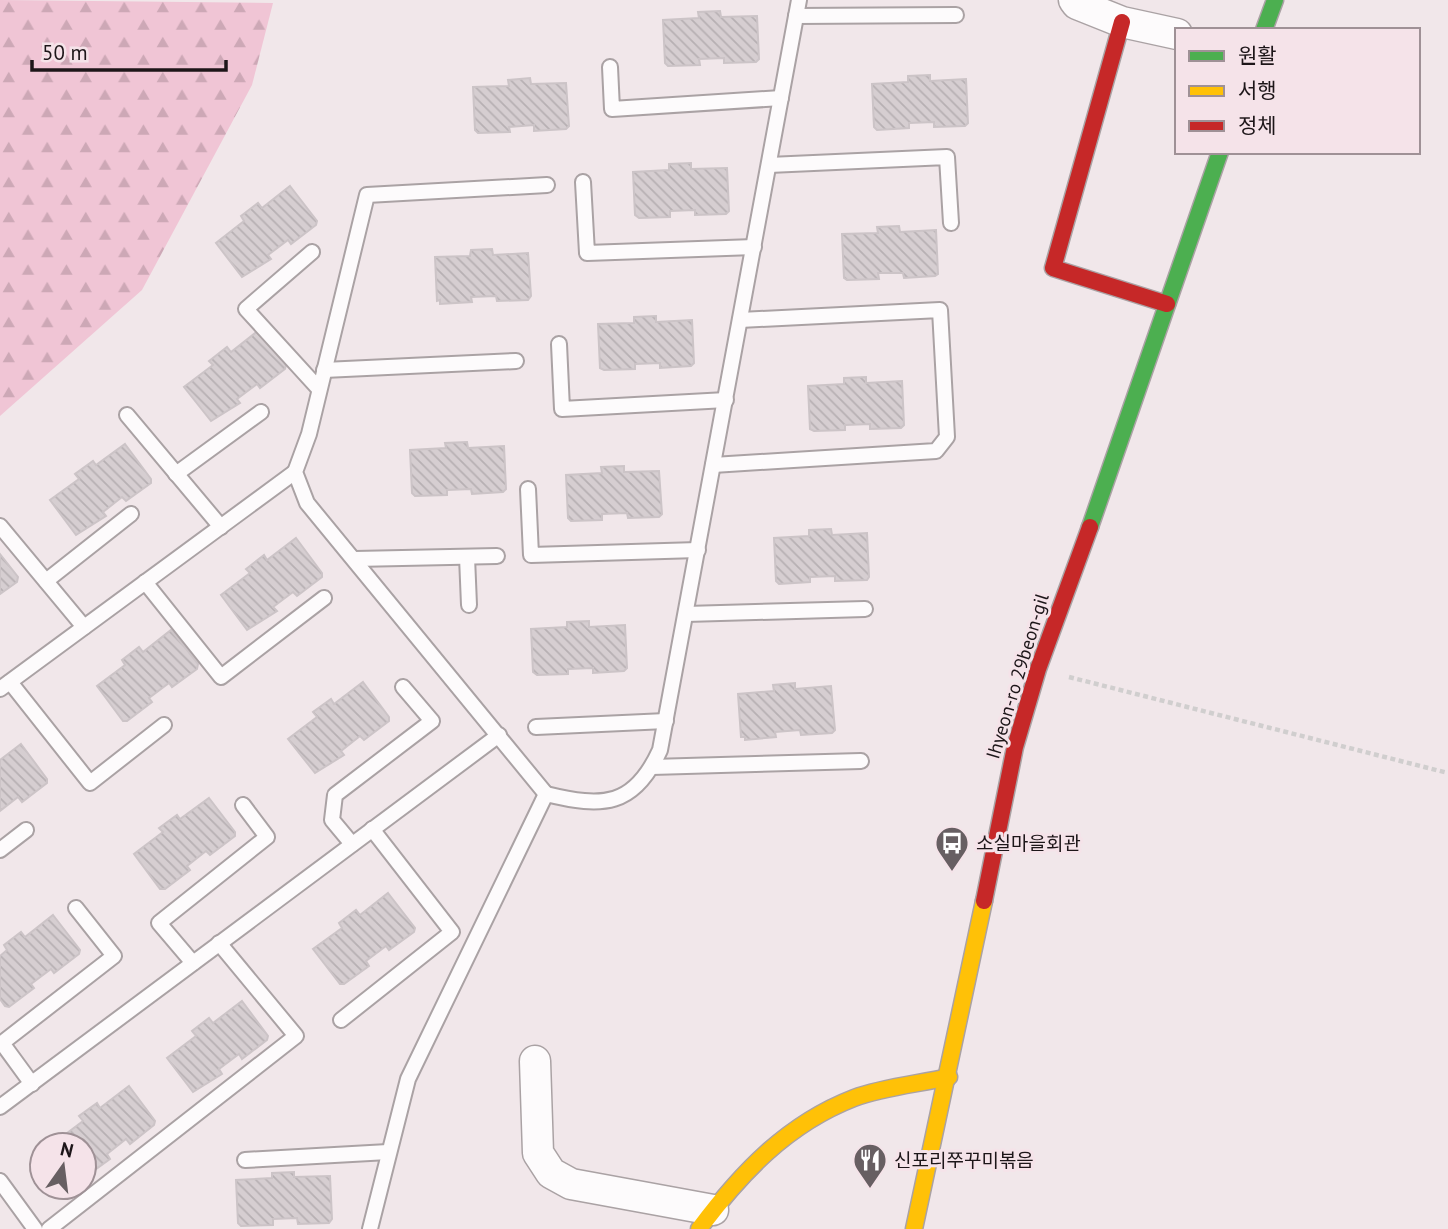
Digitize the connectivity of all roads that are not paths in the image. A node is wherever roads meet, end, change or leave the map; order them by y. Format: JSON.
{"nodes":[{"id":1,"x":799,"y":0,"type":"edge"},
{"id":2,"x":1074,"y":0,"type":"edge"},
{"id":3,"x":1275,"y":0,"type":"edge"},
{"id":4,"x":956,"y":15,"type":"dead end"},
{"id":5,"x":796,"y":16,"type":"junction"},
{"id":6,"x":1122,"y":22,"type":"junction"},
{"id":7,"x":1265,"y":28,"type":"edge"},
{"id":8,"x":1175,"y":34,"type":"edge"},
{"id":9,"x":610,"y":67,"type":"dead end"},
{"id":10,"x":781,"y":98,"type":"junction"},
{"id":11,"x":1219,"y":154,"type":"edge"},
{"id":12,"x":769,"y":165,"type":"junction"},
{"id":13,"x":583,"y":182,"type":"dead end"},
{"id":14,"x":547,"y":186,"type":"dead end"},
{"id":15,"x":951,"y":223,"type":"dead end"},
{"id":16,"x":754,"y":247,"type":"junction"},
{"id":17,"x":312,"y":253,"type":"dead end"},
{"id":18,"x":1167,"y":304,"type":"junction"},
{"id":19,"x":740,"y":320,"type":"junction"},
{"id":20,"x":559,"y":344,"type":"dead end"},
{"id":21,"x":516,"y":361,"type":"dead end"},
{"id":22,"x":324,"y":370,"type":"junction"},
{"id":23,"x":319,"y":389,"type":"junction"},
{"id":24,"x":726,"y":400,"type":"junction"},
{"id":25,"x":261,"y":412,"type":"dead end"},
{"id":26,"x":127,"y":415,"type":"dead end"},
{"id":27,"x":713,"y":465,"type":"junction"},
{"id":28,"x":295,"y":472,"type":"junction"},
{"id":29,"x":176,"y":474,"type":"junction"},
{"id":30,"x":528,"y":489,"type":"dead end"},
{"id":31,"x":131,"y":514,"type":"dead end"},
{"id":32,"x":0,"y":526,"type":"edge"},
{"id":33,"x":221,"y":527,"type":"junction"},
{"id":34,"x":698,"y":550,"type":"junction"},
{"id":35,"x":497,"y":556,"type":"dead end"},
{"id":36,"x":467,"y":558,"type":"junction"},
{"id":37,"x":355,"y":559,"type":"junction"},
{"id":38,"x":46,"y":581,"type":"junction"},
{"id":39,"x":145,"y":582,"type":"junction"},
{"id":40,"x":324,"y":598,"type":"dead end"},
{"id":41,"x":469,"y":605,"type":"dead end"},
{"id":42,"x":865,"y":608,"type":"dead end"},
{"id":43,"x":686,"y":614,"type":"junction"},
{"id":44,"x":84,"y":627,"type":"junction"},
{"id":45,"x":5,"y":685,"type":"edge"},
{"id":46,"x":404,"y":687,"type":"dead end"},
{"id":47,"x":666,"y":721,"type":"junction"},
{"id":48,"x":164,"y":725,"type":"dead end"},
{"id":49,"x":536,"y":727,"type":"dead end"},
{"id":50,"x":499,"y":735,"type":"junction"},
{"id":51,"x":861,"y":761,"type":"dead end"},
{"id":52,"x":652,"y":767,"type":"junction"},
{"id":53,"x":546,"y":794,"type":"junction"},
{"id":54,"x":243,"y":805,"type":"dead end"},
{"id":55,"x":372,"y":829,"type":"junction"},
{"id":56,"x":26,"y":830,"type":"dead end"},
{"id":57,"x":352,"y":845,"type":"junction"},
{"id":58,"x":0,"y":849,"type":"edge"},
{"id":59,"x":76,"y":908,"type":"dead end"},
{"id":60,"x":219,"y":943,"type":"junction"},
{"id":61,"x":193,"y":963,"type":"junction"},
{"id":62,"x":341,"y":1020,"type":"dead end"},
{"id":63,"x":535,"y":1061,"type":"dead end"},
{"id":64,"x":949,"y":1077,"type":"junction"},
{"id":65,"x":32,"y":1084,"type":"junction"},
{"id":66,"x":0,"y":1107,"type":"edge"},
{"id":67,"x":387,"y":1152,"type":"junction"},
{"id":68,"x":245,"y":1160,"type":"dead end"},
{"id":69,"x":0,"y":1181,"type":"edge"},
{"id":70,"x":706,"y":1219,"type":"edge"},
{"id":71,"x":35,"y":1229,"type":"edge"},
{"id":72,"x":49,"y":1229,"type":"edge"},
{"id":73,"x":369,"y":1229,"type":"edge"},
{"id":74,"x":914,"y":1229,"type":"edge"}],
"edges":[{"from":1,"to":5,"type":"lane"},
{"from":2,"to":6,"type":"street"},
{"from":3,"to":7,"type":"street"},
{"from":4,"to":5,"type":"lane"},
{"from":5,"to":10,"type":"lane"},
{"from":6,"to":8,"type":"street"},
{"from":6,"to":18,"type":"street"},
{"from":9,"to":10,"type":"lane"},
{"from":10,"to":12,"type":"lane"},
{"from":11,"to":18,"type":"street","name":"Ihyeon-ro 29beon-gil"},
{"from":12,"to":15,"type":"lane"},
{"from":12,"to":16,"type":"lane"},
{"from":13,"to":16,"type":"lane"},
{"from":14,"to":22,"type":"lane"},
{"from":16,"to":19,"type":"lane"},
{"from":17,"to":23,"type":"lane"},
{"from":18,"to":64,"type":"street","name":"Ihyeon-ro 29beon-gil"},
{"from":19,"to":24,"type":"lane"},
{"from":19,"to":27,"type":"lane"},
{"from":20,"to":24,"type":"lane"},
{"from":21,"to":22,"type":"lane"},
{"from":22,"to":23,"type":"lane"},
{"from":23,"to":28,"type":"lane"},
{"from":24,"to":27,"type":"lane"},
{"from":25,"to":29,"type":"lane"},
{"from":26,"to":29,"type":"lane"},
{"from":27,"to":34,"type":"lane"},
{"from":28,"to":33,"type":"lane"},
{"from":28,"to":37,"type":"lane"},
{"from":29,"to":33,"type":"lane"},
{"from":30,"to":34,"type":"lane"},
{"from":31,"to":38,"type":"lane"},
{"from":32,"to":38,"type":"lane"},
{"from":33,"to":39,"type":"lane"},
{"from":34,"to":43,"type":"lane"},
{"from":35,"to":36,"type":"lane"},
{"from":36,"to":37,"type":"lane"},
{"from":36,"to":41,"type":"lane"},
{"from":37,"to":50,"type":"lane"},
{"from":38,"to":44,"type":"lane"},
{"from":39,"to":40,"type":"lane"},
{"from":39,"to":44,"type":"lane"},
{"from":42,"to":43,"type":"lane"},
{"from":43,"to":47,"type":"lane"},
{"from":44,"to":45,"type":"lane"},
{"from":45,"to":48,"type":"lane"},
{"from":46,"to":57,"type":"lane"},
{"from":47,"to":49,"type":"lane"},
{"from":47,"to":52,"type":"lane"},
{"from":50,"to":53,"type":"lane"},
{"from":50,"to":55,"type":"lane"},
{"from":51,"to":52,"type":"lane"},
{"from":52,"to":53,"type":"lane"},
{"from":53,"to":67,"type":"lane"},
{"from":54,"to":61,"type":"lane"},
{"from":55,"to":57,"type":"lane"},
{"from":55,"to":62,"type":"lane"},
{"from":56,"to":58,"type":"lane"},
{"from":57,"to":60,"type":"lane"},
{"from":59,"to":65,"type":"lane"},
{"from":60,"to":61,"type":"lane"},
{"from":60,"to":72,"type":"lane"},
{"from":61,"to":65,"type":"lane"},
{"from":63,"to":70,"type":"street"},
{"from":64,"to":70,"type":"street"},
{"from":64,"to":74,"type":"street","name":"Ihyeon-ro 29beon-gil"},
{"from":65,"to":66,"type":"lane"},
{"from":67,"to":68,"type":"lane"},
{"from":67,"to":73,"type":"lane"},
{"from":69,"to":71,"type":"lane"}]}
